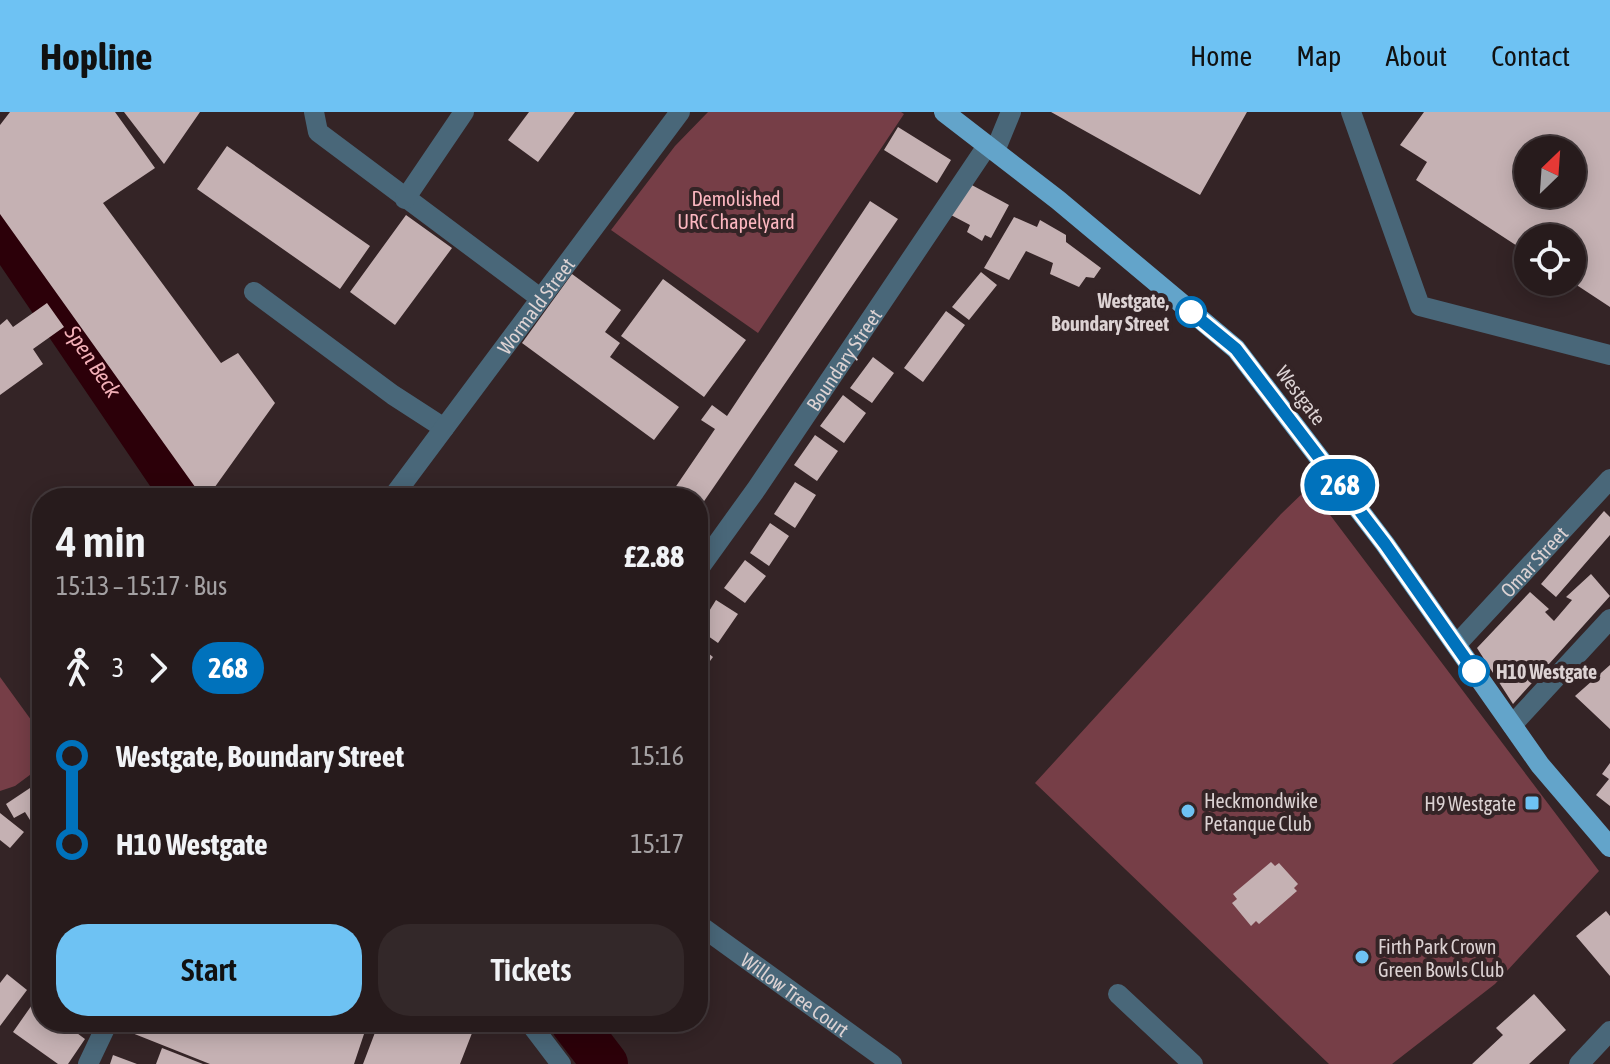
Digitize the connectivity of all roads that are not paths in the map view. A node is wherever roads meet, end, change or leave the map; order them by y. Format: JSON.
{"nodes":[{"id":1,"x":314,"y":112,"type":"edge"},
{"id":2,"x":464,"y":112,"type":"edge"},
{"id":3,"x":680,"y":112,"type":"edge"},
{"id":4,"x":944,"y":112,"type":"edge"},
{"id":5,"x":1011,"y":112,"type":"edge"},
{"id":6,"x":1351,"y":112,"type":"edge"},
{"id":7,"x":991,"y":148,"type":"junction"},
{"id":8,"x":405,"y":199,"type":"junction"},
{"id":9,"x":254,"y":292,"type":"dead end"},
{"id":10,"x":540,"y":298,"type":"junction"},
{"id":11,"x":1610,"y":355,"type":"edge"},
{"id":12,"x":444,"y":428,"type":"junction"},
{"id":13,"x":1610,"y":479,"type":"edge"},
{"id":14,"x":399,"y":488,"type":"edge"},
{"id":15,"x":708,"y":556,"type":"edge"},
{"id":16,"x":1610,"y":619,"type":"edge"},
{"id":17,"x":1456,"y":645,"type":"junction"},
{"id":18,"x":1512,"y":725,"type":"junction"},
{"id":19,"x":1610,"y":847,"type":"edge"},
{"id":20,"x":708,"y":931,"type":"edge"},
{"id":21,"x":1118,"y":994,"type":"dead end"},
{"id":22,"x":1610,"y":1031,"type":"edge"},
{"id":23,"x":103,"y":1032,"type":"edge"},
{"id":24,"x":537,"y":1032,"type":"edge"},
{"id":25,"x":88,"y":1064,"type":"edge"},
{"id":26,"x":561,"y":1064,"type":"edge"},
{"id":27,"x":892,"y":1064,"type":"edge"},
{"id":28,"x":1193,"y":1064,"type":"edge"},
{"id":29,"x":1579,"y":1064,"type":"edge"}],
"edges":[{"from":1,"to":8,"type":"street"},
{"from":2,"to":8,"type":"street"},
{"from":3,"to":10,"type":"street","name":"Wormald Street"},
{"from":4,"to":7,"type":"main road","name":"Westgate"},
{"from":5,"to":7,"type":"street","name":"Boundary Street"},
{"from":6,"to":11,"type":"street"},
{"from":7,"to":15,"type":"street","name":"Boundary Street"},
{"from":7,"to":17,"type":"main road","name":"Westgate"},
{"from":8,"to":10,"type":"street"},
{"from":9,"to":12,"type":"street"},
{"from":10,"to":12,"type":"street","name":"Wormald Street"},
{"from":12,"to":14,"type":"street","name":"Wormald Street"},
{"from":13,"to":17,"type":"street","name":"Omar Street"},
{"from":16,"to":18,"type":"street"},
{"from":17,"to":18,"type":"main road","name":"Westgate"},
{"from":18,"to":19,"type":"main road","name":"Westgate"},
{"from":20,"to":27,"type":"street","name":"Willow Tree Court"},
{"from":21,"to":28,"type":"street"},
{"from":22,"to":29,"type":"street"},
{"from":23,"to":25,"type":"street"},
{"from":24,"to":26,"type":"street"}]}
